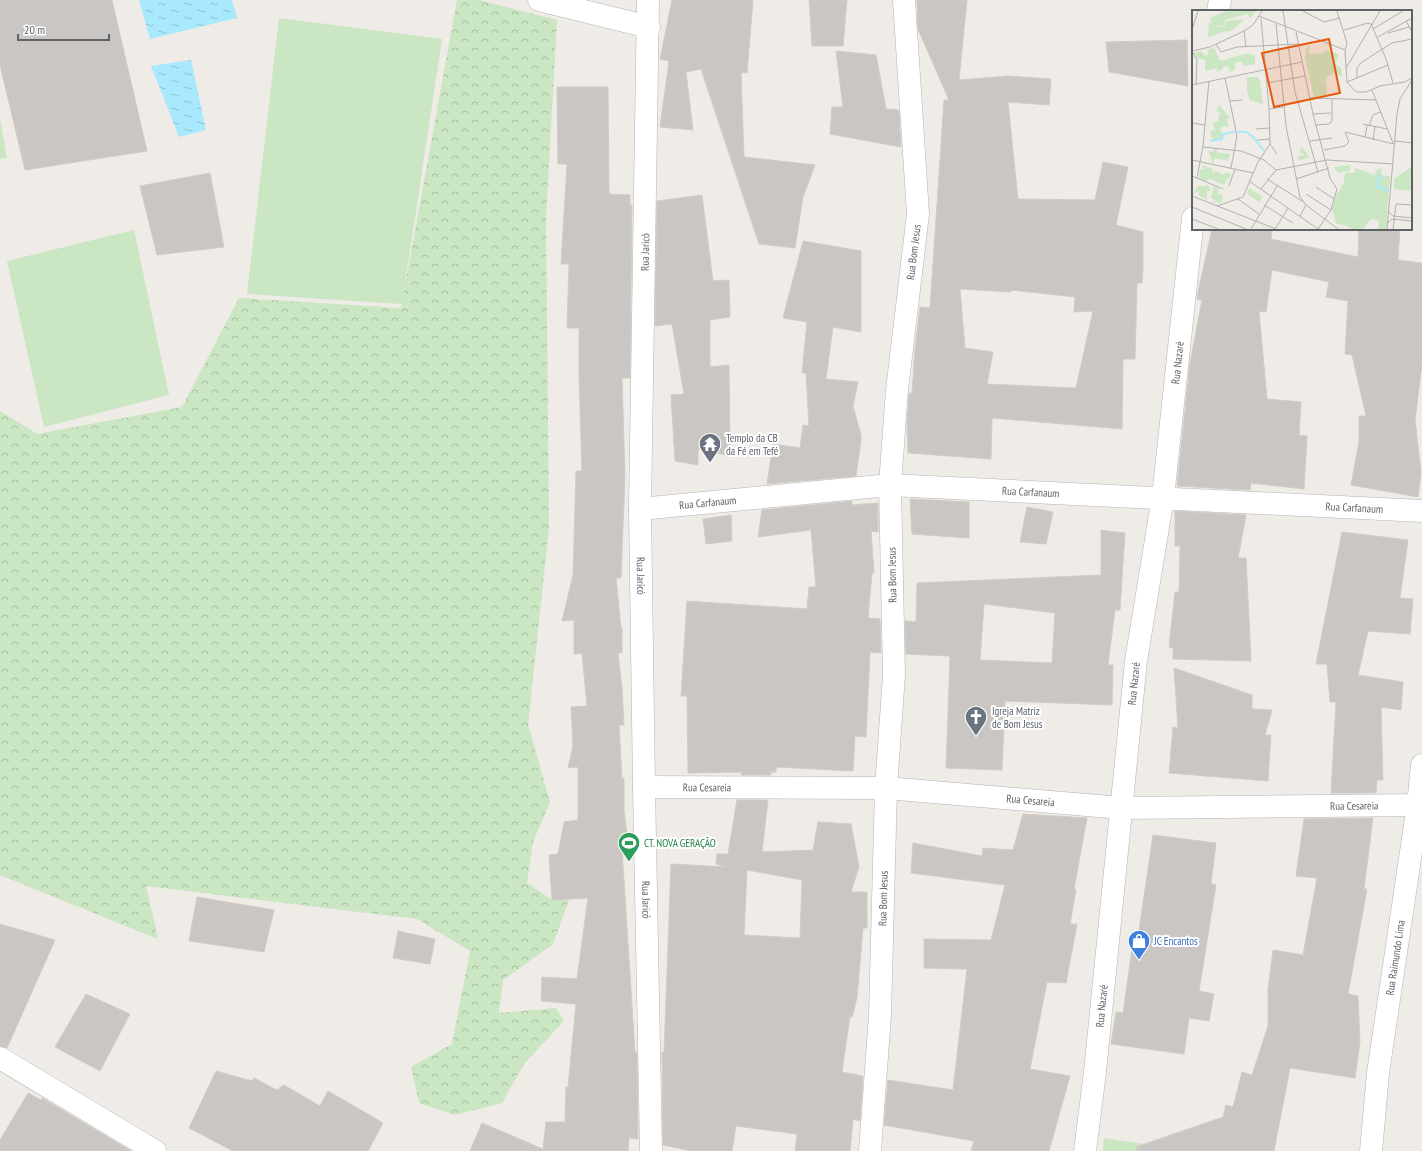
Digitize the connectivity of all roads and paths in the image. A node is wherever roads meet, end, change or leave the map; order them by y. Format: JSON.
{"nodes":[{"id":1,"x":539,"y":0,"type":"edge"},
{"id":2,"x":648,"y":0,"type":"edge"},
{"id":3,"x":904,"y":0,"type":"edge"},
{"id":4,"x":1220,"y":0,"type":"edge"},
{"id":5,"x":1218,"y":10,"type":"edge"},
{"id":6,"x":648,"y":27,"type":"junction"},
{"id":7,"x":1192,"y":227,"type":"edge"},
{"id":8,"x":890,"y":485,"type":"junction"},
{"id":9,"x":1163,"y":497,"type":"junction"},
{"id":10,"x":640,"y":509,"type":"junction"},
{"id":11,"x":1422,"y":511,"type":"edge"},
{"id":12,"x":1422,"y":765,"type":"edge"},
{"id":13,"x":644,"y":787,"type":"junction"},
{"id":14,"x":886,"y":788,"type":"junction"},
{"id":15,"x":1420,"y":805,"type":"edge"},
{"id":16,"x":1122,"y":808,"type":"junction"},
{"id":17,"x":0,"y":1058,"type":"edge"},
{"id":18,"x":154,"y":1151,"type":"edge"},
{"id":19,"x":651,"y":1151,"type":"edge"},
{"id":20,"x":870,"y":1151,"type":"edge"},
{"id":21,"x":1085,"y":1151,"type":"edge"},
{"id":22,"x":1371,"y":1151,"type":"edge"}],
"edges":[{"from":1,"to":6,"type":"street"},
{"from":2,"to":6,"type":"street","name":"Rua Jaricó"},
{"from":3,"to":8,"type":"street","name":"Rua Bom Jesus"},
{"from":4,"to":5,"type":"street"},
{"from":6,"to":10,"type":"street","name":"Rua Jaricó"},
{"from":7,"to":9,"type":"street","name":"Rua Nazaré"},
{"from":8,"to":9,"type":"street","name":"Rua Carfanaum"},
{"from":8,"to":10,"type":"street","name":"Rua Carfanaum"},
{"from":8,"to":14,"type":"street","name":"Rua Bom Jesus"},
{"from":9,"to":11,"type":"street","name":"Rua Carfanaum"},
{"from":9,"to":16,"type":"street","name":"Rua Nazaré"},
{"from":10,"to":13,"type":"street","name":"Rua Jaricó"},
{"from":12,"to":15,"type":"street","name":"Rua Raimundo Lima"},
{"from":13,"to":14,"type":"street","name":"Rua Cesareia"},
{"from":13,"to":19,"type":"street","name":"Rua Jaricó"},
{"from":14,"to":16,"type":"street","name":"Rua Cesareia"},
{"from":14,"to":20,"type":"street","name":"Rua Bom Jesus"},
{"from":15,"to":16,"type":"street","name":"Rua Cesareia"},
{"from":15,"to":22,"type":"street","name":"Rua Raimundo Lima"},
{"from":16,"to":21,"type":"street","name":"Rua Nazaré"},
{"from":17,"to":18,"type":"street"}]}
